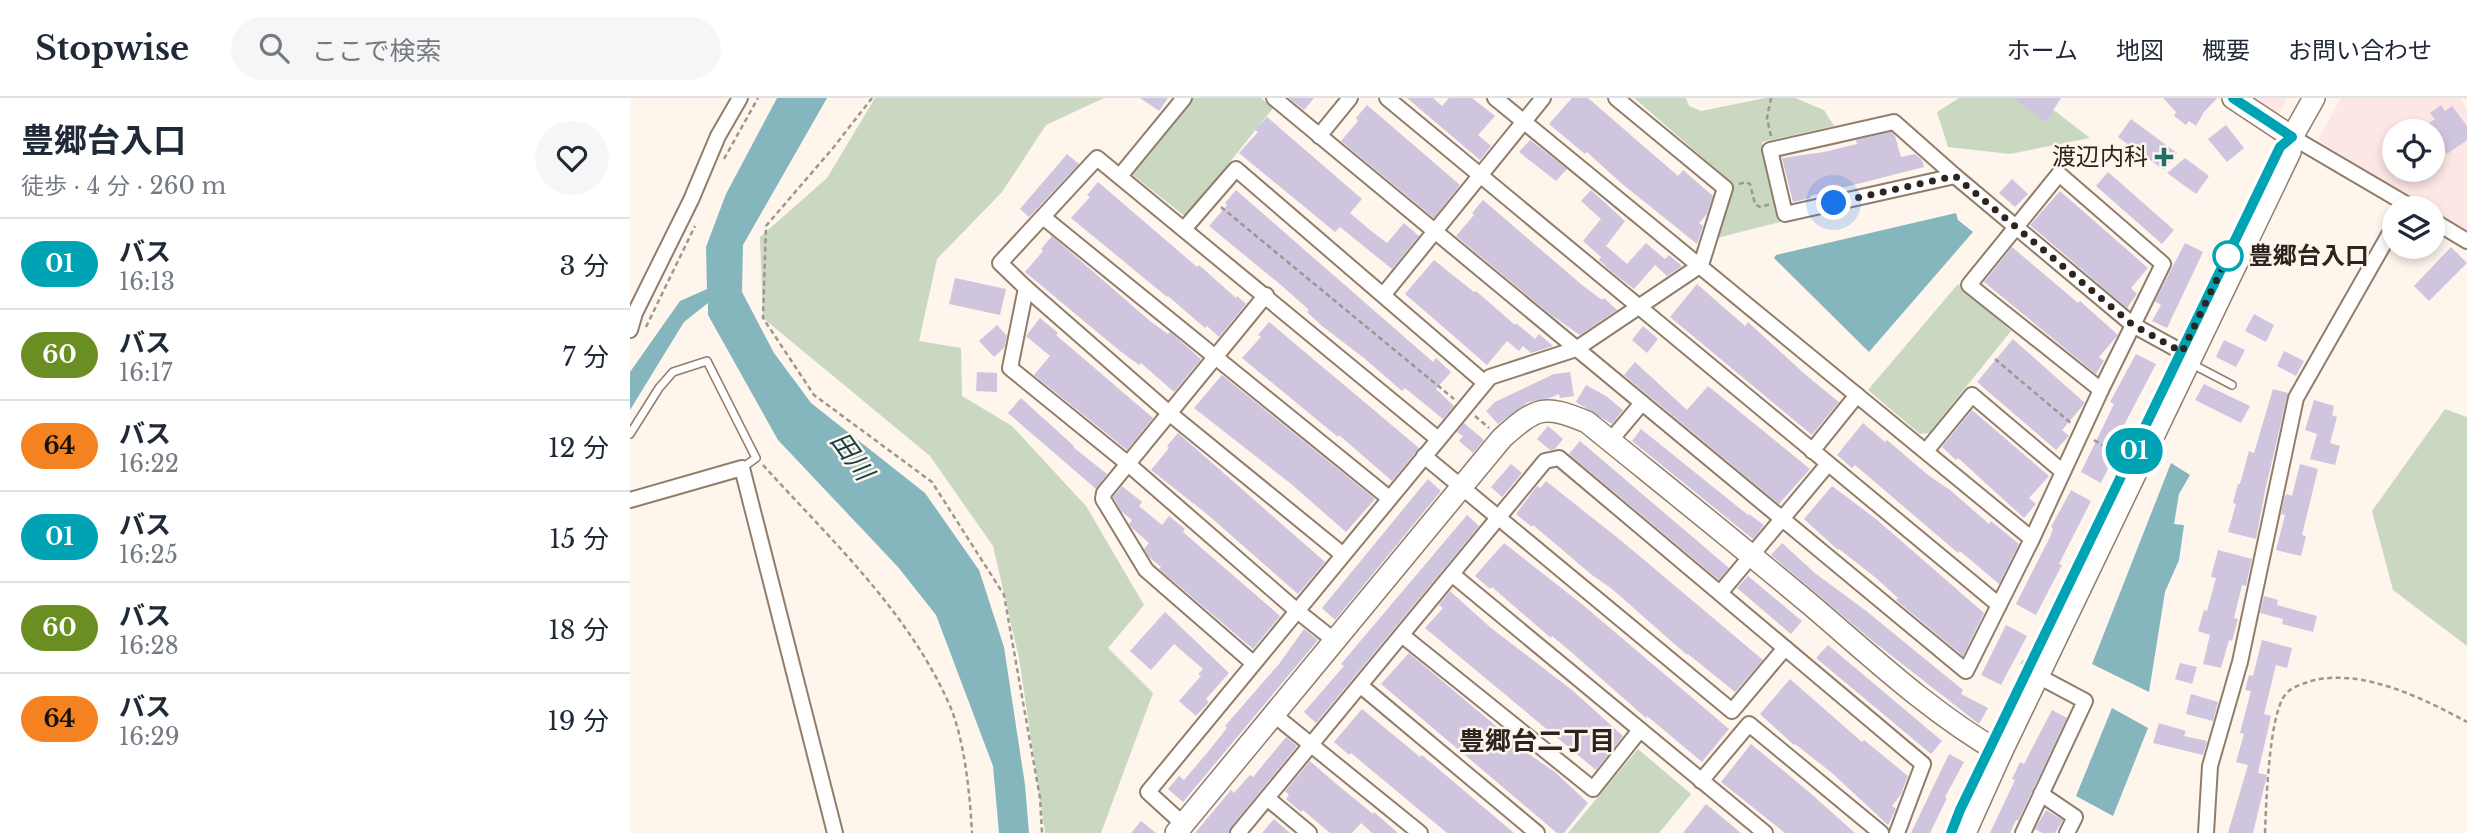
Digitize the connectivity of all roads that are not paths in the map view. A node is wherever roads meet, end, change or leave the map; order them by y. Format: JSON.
{"nodes":[{"id":1,"x":740,"y":98,"type":"edge"},
{"id":2,"x":1184,"y":98,"type":"edge"},
{"id":3,"x":1274,"y":98,"type":"edge"},
{"id":4,"x":1350,"y":98,"type":"edge"},
{"id":5,"x":1387,"y":98,"type":"edge"},
{"id":6,"x":1495,"y":98,"type":"edge"},
{"id":7,"x":1543,"y":98,"type":"edge"},
{"id":8,"x":1616,"y":98,"type":"edge"},
{"id":9,"x":2233,"y":98,"type":"edge"},
{"id":10,"x":2314,"y":98,"type":"edge"},
{"id":11,"x":1524,"y":122,"type":"junction"},
{"id":12,"x":1319,"y":136,"type":"junction"},
{"id":13,"x":2292,"y":137,"type":"junction"},
{"id":14,"x":1482,"y":175,"type":"junction"},
{"id":15,"x":1120,"y":176,"type":"junction"},
{"id":16,"x":1955,"y":176,"type":"junction"},
{"id":17,"x":2390,"y":196,"type":"edge"},
{"id":18,"x":1043,"y":217,"type":"junction"},
{"id":19,"x":2014,"y":228,"type":"junction"},
{"id":20,"x":2445,"y":228,"type":"edge"},
{"id":21,"x":1184,"y":229,"type":"junction"},
{"id":22,"x":1435,"y":232,"type":"junction"},
{"id":23,"x":2467,"y":241,"type":"edge"},
{"id":24,"x":2382,"y":247,"type":"edge"},
{"id":25,"x":1701,"y":265,"type":"junction"},
{"id":26,"x":1026,"y":288,"type":"junction"},
{"id":27,"x":1266,"y":295,"type":"junction"},
{"id":28,"x":1384,"y":295,"type":"junction"},
{"id":29,"x":1639,"y":307,"type":"junction"},
{"id":30,"x":2133,"y":325,"type":"junction"},
{"id":31,"x":630,"y":330,"type":"edge"},
{"id":32,"x":1576,"y":349,"type":"junction"},
{"id":33,"x":1216,"y":356,"type":"junction"},
{"id":34,"x":2185,"y":357,"type":"junction"},
{"id":35,"x":1485,"y":383,"type":"junction"},
{"id":36,"x":2232,"y":385,"type":"dead end"},
{"id":37,"x":2101,"y":390,"type":"junction"},
{"id":38,"x":1857,"y":395,"type":"junction"},
{"id":39,"x":1642,"y":403,"type":"junction"},
{"id":40,"x":1169,"y":413,"type":"junction"},
{"id":41,"x":630,"y":434,"type":"edge"},
{"id":42,"x":1438,"y":439,"type":"junction"},
{"id":43,"x":1610,"y":440,"type":"junction"},
{"id":44,"x":1812,"y":450,"type":"junction"},
{"id":45,"x":1926,"y":452,"type":"junction"},
{"id":46,"x":1423,"y":456,"type":"junction"},
{"id":47,"x":1127,"y":463,"type":"junction"},
{"id":48,"x":1828,"y":464,"type":"junction"},
{"id":49,"x":742,"y":468,"type":"junction"},
{"id":50,"x":2063,"y":472,"type":"junction"},
{"id":51,"x":1462,"y":488,"type":"junction"},
{"id":52,"x":1389,"y":498,"type":"junction"},
{"id":53,"x":630,"y":500,"type":"edge"},
{"id":54,"x":1498,"y":519,"type":"junction"},
{"id":55,"x":1782,"y":519,"type":"junction"},
{"id":56,"x":2032,"y":539,"type":"junction"},
{"id":57,"x":1342,"y":554,"type":"junction"},
{"id":58,"x":1751,"y":555,"type":"junction"},
{"id":59,"x":1453,"y":575,"type":"junction"},
{"id":60,"x":1720,"y":593,"type":"junction"},
{"id":61,"x":1999,"y":605,"type":"junction"},
{"id":62,"x":1296,"y":610,"type":"junction"},
{"id":63,"x":1403,"y":636,"type":"junction"},
{"id":64,"x":1335,"y":641,"type":"junction"},
{"id":65,"x":1785,"y":648,"type":"junction"},
{"id":66,"x":1253,"y":663,"type":"junction"},
{"id":67,"x":2034,"y":671,"type":"junction"},
{"id":68,"x":1361,"y":686,"type":"junction"},
{"id":69,"x":1273,"y":714,"type":"junction"},
{"id":70,"x":1640,"y":730,"type":"junction"},
{"id":71,"x":1312,"y":745,"type":"junction"},
{"id":72,"x":1996,"y":750,"type":"junction"},
{"id":73,"x":1701,"y":781,"type":"junction"},
{"id":74,"x":2041,"y":794,"type":"junction"},
{"id":75,"x":1267,"y":798,"type":"junction"},
{"id":76,"x":1179,"y":828,"type":"edge"},
{"id":77,"x":835,"y":833,"type":"edge"},
{"id":78,"x":1238,"y":833,"type":"edge"},
{"id":79,"x":1309,"y":833,"type":"edge"},
{"id":80,"x":1420,"y":833,"type":"edge"},
{"id":81,"x":1537,"y":833,"type":"edge"},
{"id":82,"x":1765,"y":833,"type":"edge"},
{"id":83,"x":1881,"y":833,"type":"edge"},
{"id":84,"x":1897,"y":833,"type":"edge"},
{"id":85,"x":1951,"y":833,"type":"edge"},
{"id":86,"x":1965,"y":833,"type":"edge"},
{"id":87,"x":2023,"y":833,"type":"edge"},
{"id":88,"x":2067,"y":833,"type":"edge"},
{"id":89,"x":2206,"y":833,"type":"edge"}],
"edges":[{"from":1,"to":31,"type":"street"},
{"from":2,"to":15,"type":"street"},
{"from":3,"to":12,"type":"street"},
{"from":4,"to":12,"type":"street"},
{"from":5,"to":14,"type":"street"},
{"from":6,"to":11,"type":"street"},
{"from":7,"to":11,"type":"street"},
{"from":8,"to":25,"type":"street"},
{"from":9,"to":13,"type":"street"},
{"from":10,"to":13,"type":"street"},
{"from":11,"to":14,"type":"street"},
{"from":11,"to":25,"type":"street"},
{"from":12,"to":22,"type":"street"},
{"from":13,"to":17,"type":"street"},
{"from":13,"to":34,"type":"street"},
{"from":14,"to":22,"type":"street"},
{"from":14,"to":29,"type":"street"},
{"from":15,"to":18,"type":"street"},
{"from":15,"to":21,"type":"street"},
{"from":16,"to":16,"type":"street"},
{"from":16,"to":19,"type":"street"},
{"from":18,"to":26,"type":"street"},
{"from":18,"to":33,"type":"street"},
{"from":19,"to":30,"type":"street"},
{"from":19,"to":30,"type":"street"},
{"from":19,"to":37,"type":"street"},
{"from":20,"to":23,"type":"street"},
{"from":21,"to":27,"type":"street"},
{"from":21,"to":28,"type":"street"},
{"from":22,"to":28,"type":"street"},
{"from":22,"to":32,"type":"street"},
{"from":24,"to":89,"type":"street"},
{"from":25,"to":29,"type":"street"},
{"from":25,"to":38,"type":"street"},
{"from":26,"to":40,"type":"street"},
{"from":26,"to":47,"type":"street"},
{"from":27,"to":33,"type":"street"},
{"from":27,"to":42,"type":"street"},
{"from":28,"to":35,"type":"street"},
{"from":29,"to":32,"type":"street"},
{"from":29,"to":44,"type":"street"},
{"from":30,"to":34,"type":"street"},
{"from":30,"to":37,"type":"street"},
{"from":32,"to":35,"type":"street"},
{"from":32,"to":39,"type":"street"},
{"from":33,"to":40,"type":"street"},
{"from":33,"to":52,"type":"street"},
{"from":34,"to":36,"type":"lane"},
{"from":34,"to":67,"type":"street"},
{"from":35,"to":42,"type":"street"},
{"from":37,"to":50,"type":"street"},
{"from":38,"to":44,"type":"street"},
{"from":38,"to":45,"type":"street"},
{"from":39,"to":43,"type":"street"},
{"from":39,"to":55,"type":"street"},
{"from":40,"to":47,"type":"street"},
{"from":40,"to":57,"type":"street"},
{"from":41,"to":49,"type":"lane"},
{"from":42,"to":46,"type":"street"},
{"from":43,"to":51,"type":"street"},
{"from":43,"to":58,"type":"street"},
{"from":44,"to":48,"type":"street"},
{"from":45,"to":50,"type":"street"},
{"from":45,"to":56,"type":"street"},
{"from":46,"to":51,"type":"street"},
{"from":46,"to":52,"type":"street"},
{"from":47,"to":62,"type":"street"},
{"from":47,"to":66,"type":"street"},
{"from":48,"to":55,"type":"street"},
{"from":48,"to":61,"type":"street"},
{"from":49,"to":53,"type":"street"},
{"from":49,"to":77,"type":"street"},
{"from":50,"to":56,"type":"street"},
{"from":51,"to":54,"type":"street"},
{"from":51,"to":64,"type":"street"},
{"from":52,"to":57,"type":"street"},
{"from":54,"to":59,"type":"street"},
{"from":54,"to":60,"type":"street"},
{"from":54,"to":65,"type":"street"},
{"from":55,"to":58,"type":"street"},
{"from":55,"to":61,"type":"street"},
{"from":56,"to":61,"type":"street"},
{"from":57,"to":62,"type":"street"},
{"from":58,"to":60,"type":"street"},
{"from":58,"to":72,"type":"street"},
{"from":59,"to":63,"type":"street"},
{"from":59,"to":70,"type":"street"},
{"from":60,"to":65,"type":"street"},
{"from":62,"to":64,"type":"street"},
{"from":62,"to":66,"type":"street"},
{"from":63,"to":68,"type":"street"},
{"from":63,"to":70,"type":"street"},
{"from":64,"to":69,"type":"street"},
{"from":65,"to":84,"type":"street"},
{"from":66,"to":76,"type":"street"},
{"from":67,"to":72,"type":"street"},
{"from":67,"to":74,"type":"street"},
{"from":68,"to":71,"type":"street"},
{"from":68,"to":81,"type":"street"},
{"from":69,"to":71,"type":"street"},
{"from":69,"to":76,"type":"street"},
{"from":70,"to":73,"type":"street"},
{"from":71,"to":75,"type":"street"},
{"from":71,"to":80,"type":"street"},
{"from":72,"to":85,"type":"street"},
{"from":72,"to":86,"type":"street"},
{"from":73,"to":82,"type":"street"},
{"from":73,"to":83,"type":"street"},
{"from":74,"to":87,"type":"street"},
{"from":74,"to":88,"type":"street"},
{"from":75,"to":78,"type":"street"},
{"from":75,"to":79,"type":"street"}]}
